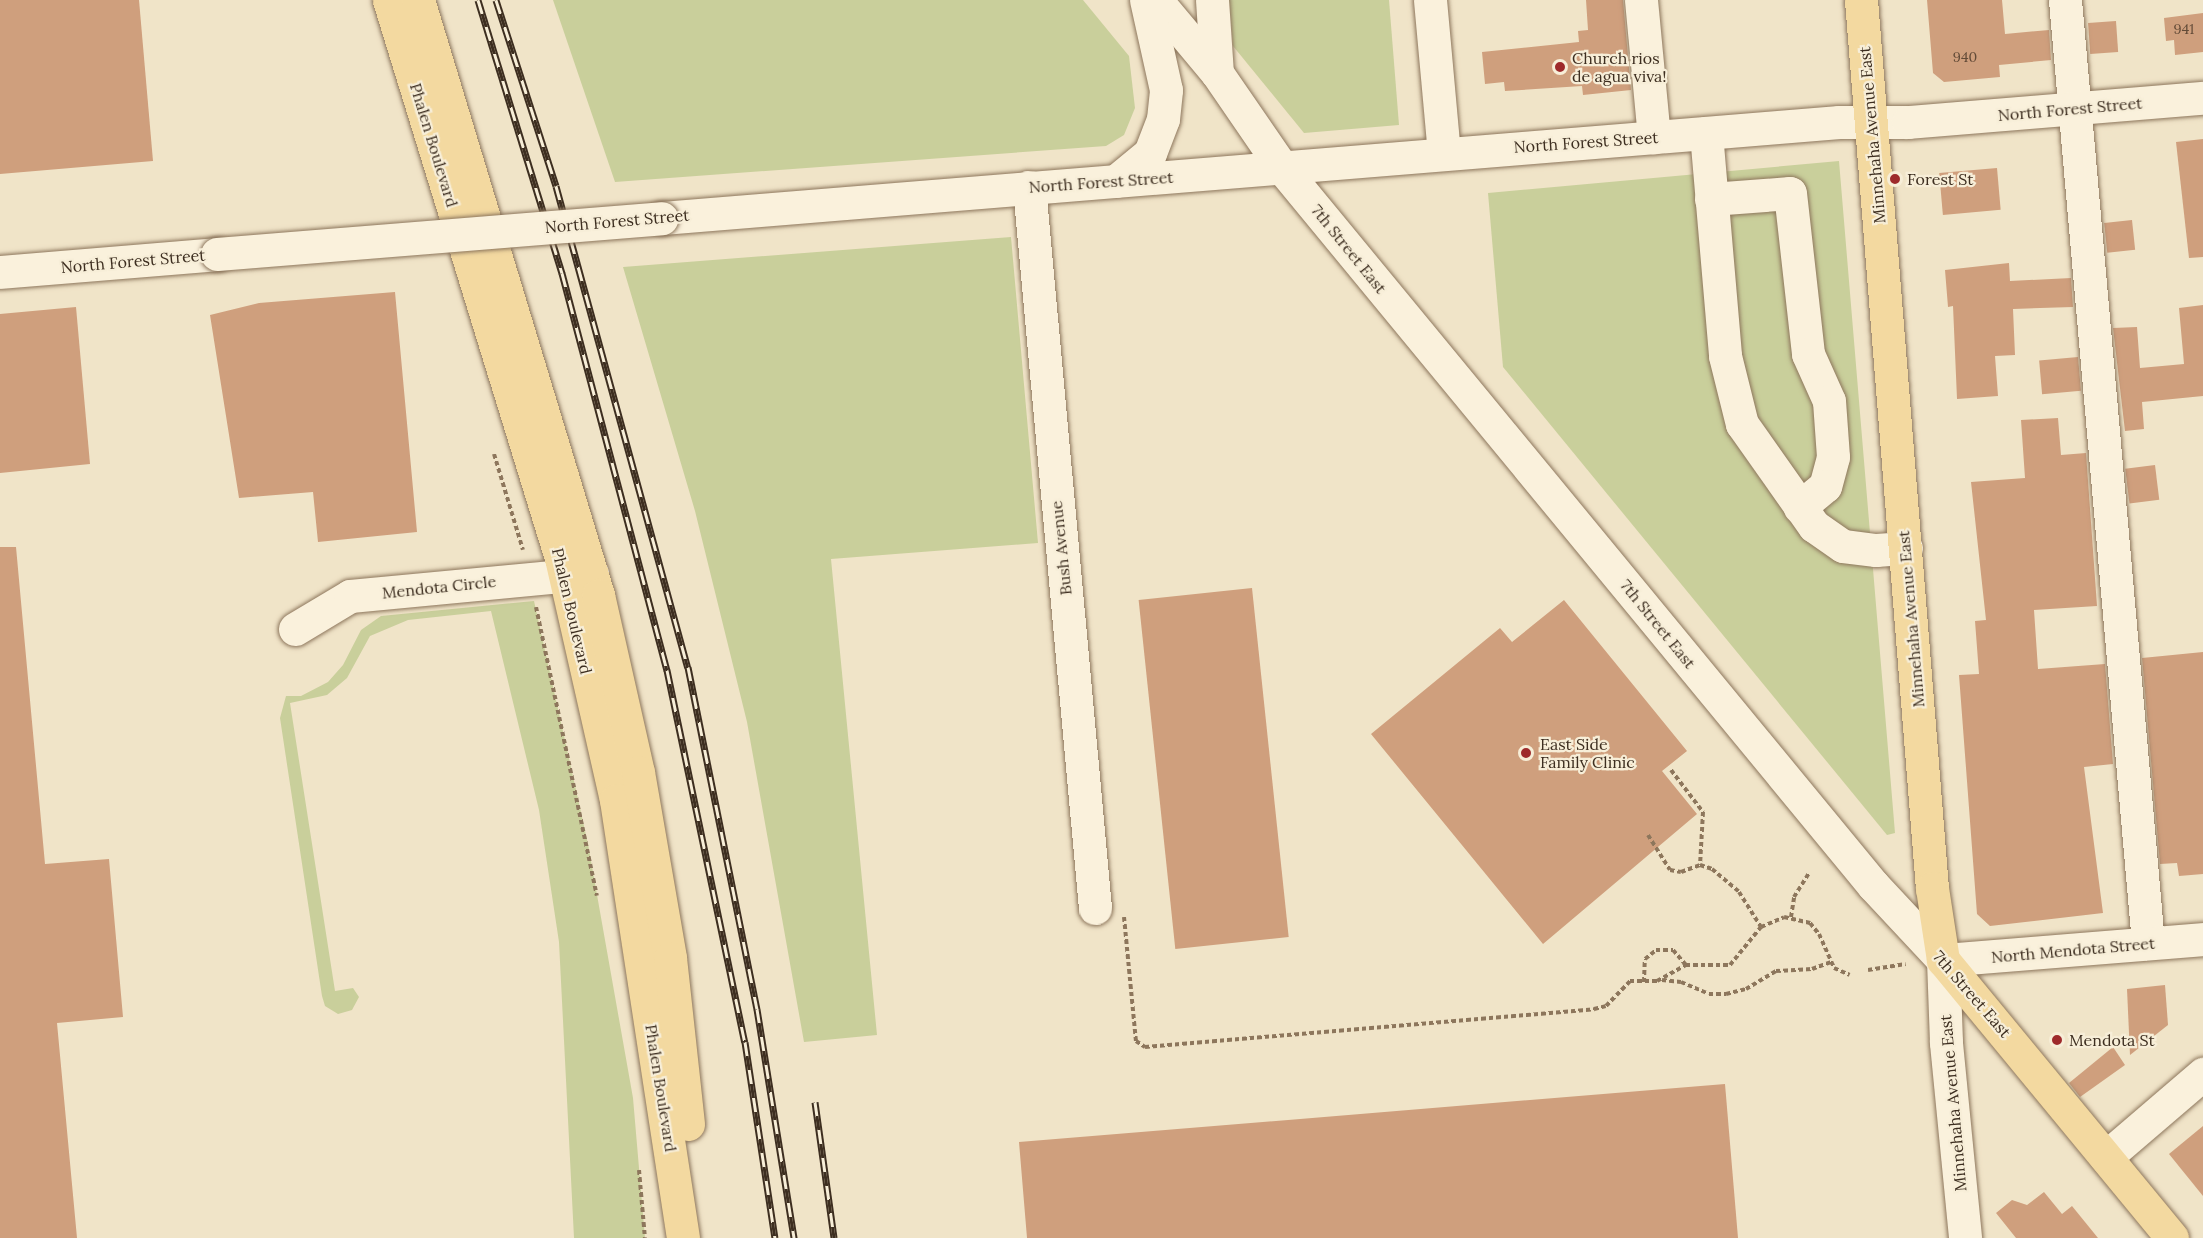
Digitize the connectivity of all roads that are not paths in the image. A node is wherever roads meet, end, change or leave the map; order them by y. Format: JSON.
{"nodes":[{"id":1,"x":389,"y":0,"type":"edge"},
{"id":2,"x":418,"y":0,"type":"edge"},
{"id":3,"x":1146,"y":0,"type":"edge"},
{"id":4,"x":1156,"y":0,"type":"edge"},
{"id":5,"x":1212,"y":0,"type":"edge"},
{"id":6,"x":1430,"y":0,"type":"edge"},
{"id":7,"x":1641,"y":0,"type":"edge"},
{"id":8,"x":1861,"y":0,"type":"edge"},
{"id":9,"x":2065,"y":0,"type":"edge"},
{"id":10,"x":1217,"y":73,"type":"junction"},
{"id":11,"x":2203,"y":98,"type":"edge"},
{"id":12,"x":2074,"y":110,"type":"junction"},
{"id":13,"x":1872,"y":124,"type":"junction"},
{"id":14,"x":1706,"y":133,"type":"junction"},
{"id":15,"x":1654,"y":137,"type":"junction"},
{"id":16,"x":1444,"y":153,"type":"junction"},
{"id":17,"x":1283,"y":169,"type":"junction"},
{"id":18,"x":1116,"y":181,"type":"junction"},
{"id":19,"x":1029,"y":187,"type":"junction"},
{"id":20,"x":1711,"y":199,"type":"junction"},
{"id":21,"x":0,"y":272,"type":"edge"},
{"id":22,"x":1800,"y":507,"type":"junction"},
{"id":23,"x":1906,"y":548,"type":"junction"},
{"id":24,"x":579,"y":574,"type":"junction"},
{"id":25,"x":295,"y":629,"type":"dead end"},
{"id":26,"x":1109,"y":911,"type":"road end"},
{"id":27,"x":2203,"y":939,"type":"edge"},
{"id":28,"x":2148,"y":943,"type":"junction"},
{"id":29,"x":1943,"y":960,"type":"junction"},
{"id":30,"x":2203,"y":1074,"type":"edge"},
{"id":31,"x":2106,"y":1157,"type":"junction"},
{"id":32,"x":683,"y":1238,"type":"edge"},
{"id":33,"x":698,"y":1238,"type":"edge"},
{"id":34,"x":1965,"y":1238,"type":"edge"},
{"id":35,"x":2172,"y":1238,"type":"edge"}],
"edges":[{"from":1,"to":24,"type":"main road","name":"Phalen Boulevard"},
{"from":2,"to":24,"type":"main road","name":"Phalen Boulevard"},
{"from":3,"to":18,"type":"street"},
{"from":4,"to":10,"type":"street","name":"7th Street East"},
{"from":5,"to":10,"type":"street"},
{"from":6,"to":16,"type":"street"},
{"from":7,"to":15,"type":"street"},
{"from":8,"to":13,"type":"main road","name":"Minnehaha Avenue East"},
{"from":9,"to":12,"type":"street"},
{"from":10,"to":17,"type":"street","name":"7th Street East"},
{"from":11,"to":12,"type":"street","name":"North Forest Street"},
{"from":12,"to":13,"type":"street","name":"North Forest Street"},
{"from":12,"to":28,"type":"street"},
{"from":13,"to":14,"type":"street","name":"North Forest Street"},
{"from":13,"to":23,"type":"main road","name":"Minnehaha Avenue East"},
{"from":14,"to":15,"type":"street","name":"North Forest Street"},
{"from":14,"to":20,"type":"street"},
{"from":15,"to":16,"type":"street","name":"North Forest Street"},
{"from":16,"to":17,"type":"street","name":"North Forest Street"},
{"from":17,"to":18,"type":"street","name":"North Forest Street"},
{"from":17,"to":29,"type":"street","name":"7th Street East"},
{"from":18,"to":19,"type":"street","name":"North Forest Street"},
{"from":19,"to":21,"type":"street","name":"North Forest Street","bridge":true},
{"from":19,"to":26,"type":"street","name":"Bush Avenue"},
{"from":20,"to":22,"type":"street"},
{"from":20,"to":22,"type":"street"},
{"from":22,"to":23,"type":"street"},
{"from":23,"to":29,"type":"main road","name":"Minnehaha Avenue East"},
{"from":24,"to":25,"type":"street","name":"Mendota Circle"},
{"from":24,"to":32,"type":"main road","name":"Phalen Boulevard"},
{"from":24,"to":33,"type":"main road","name":"Phalen Boulevard"},
{"from":27,"to":28,"type":"street","name":"North Mendota Street"},
{"from":28,"to":29,"type":"street","name":"North Mendota Street"},
{"from":29,"to":31,"type":"main road","name":"7th Street East"},
{"from":29,"to":34,"type":"street","name":"Minnehaha Avenue East"},
{"from":30,"to":31,"type":"street"},
{"from":31,"to":35,"type":"main road","name":"7th Street East"}]}
